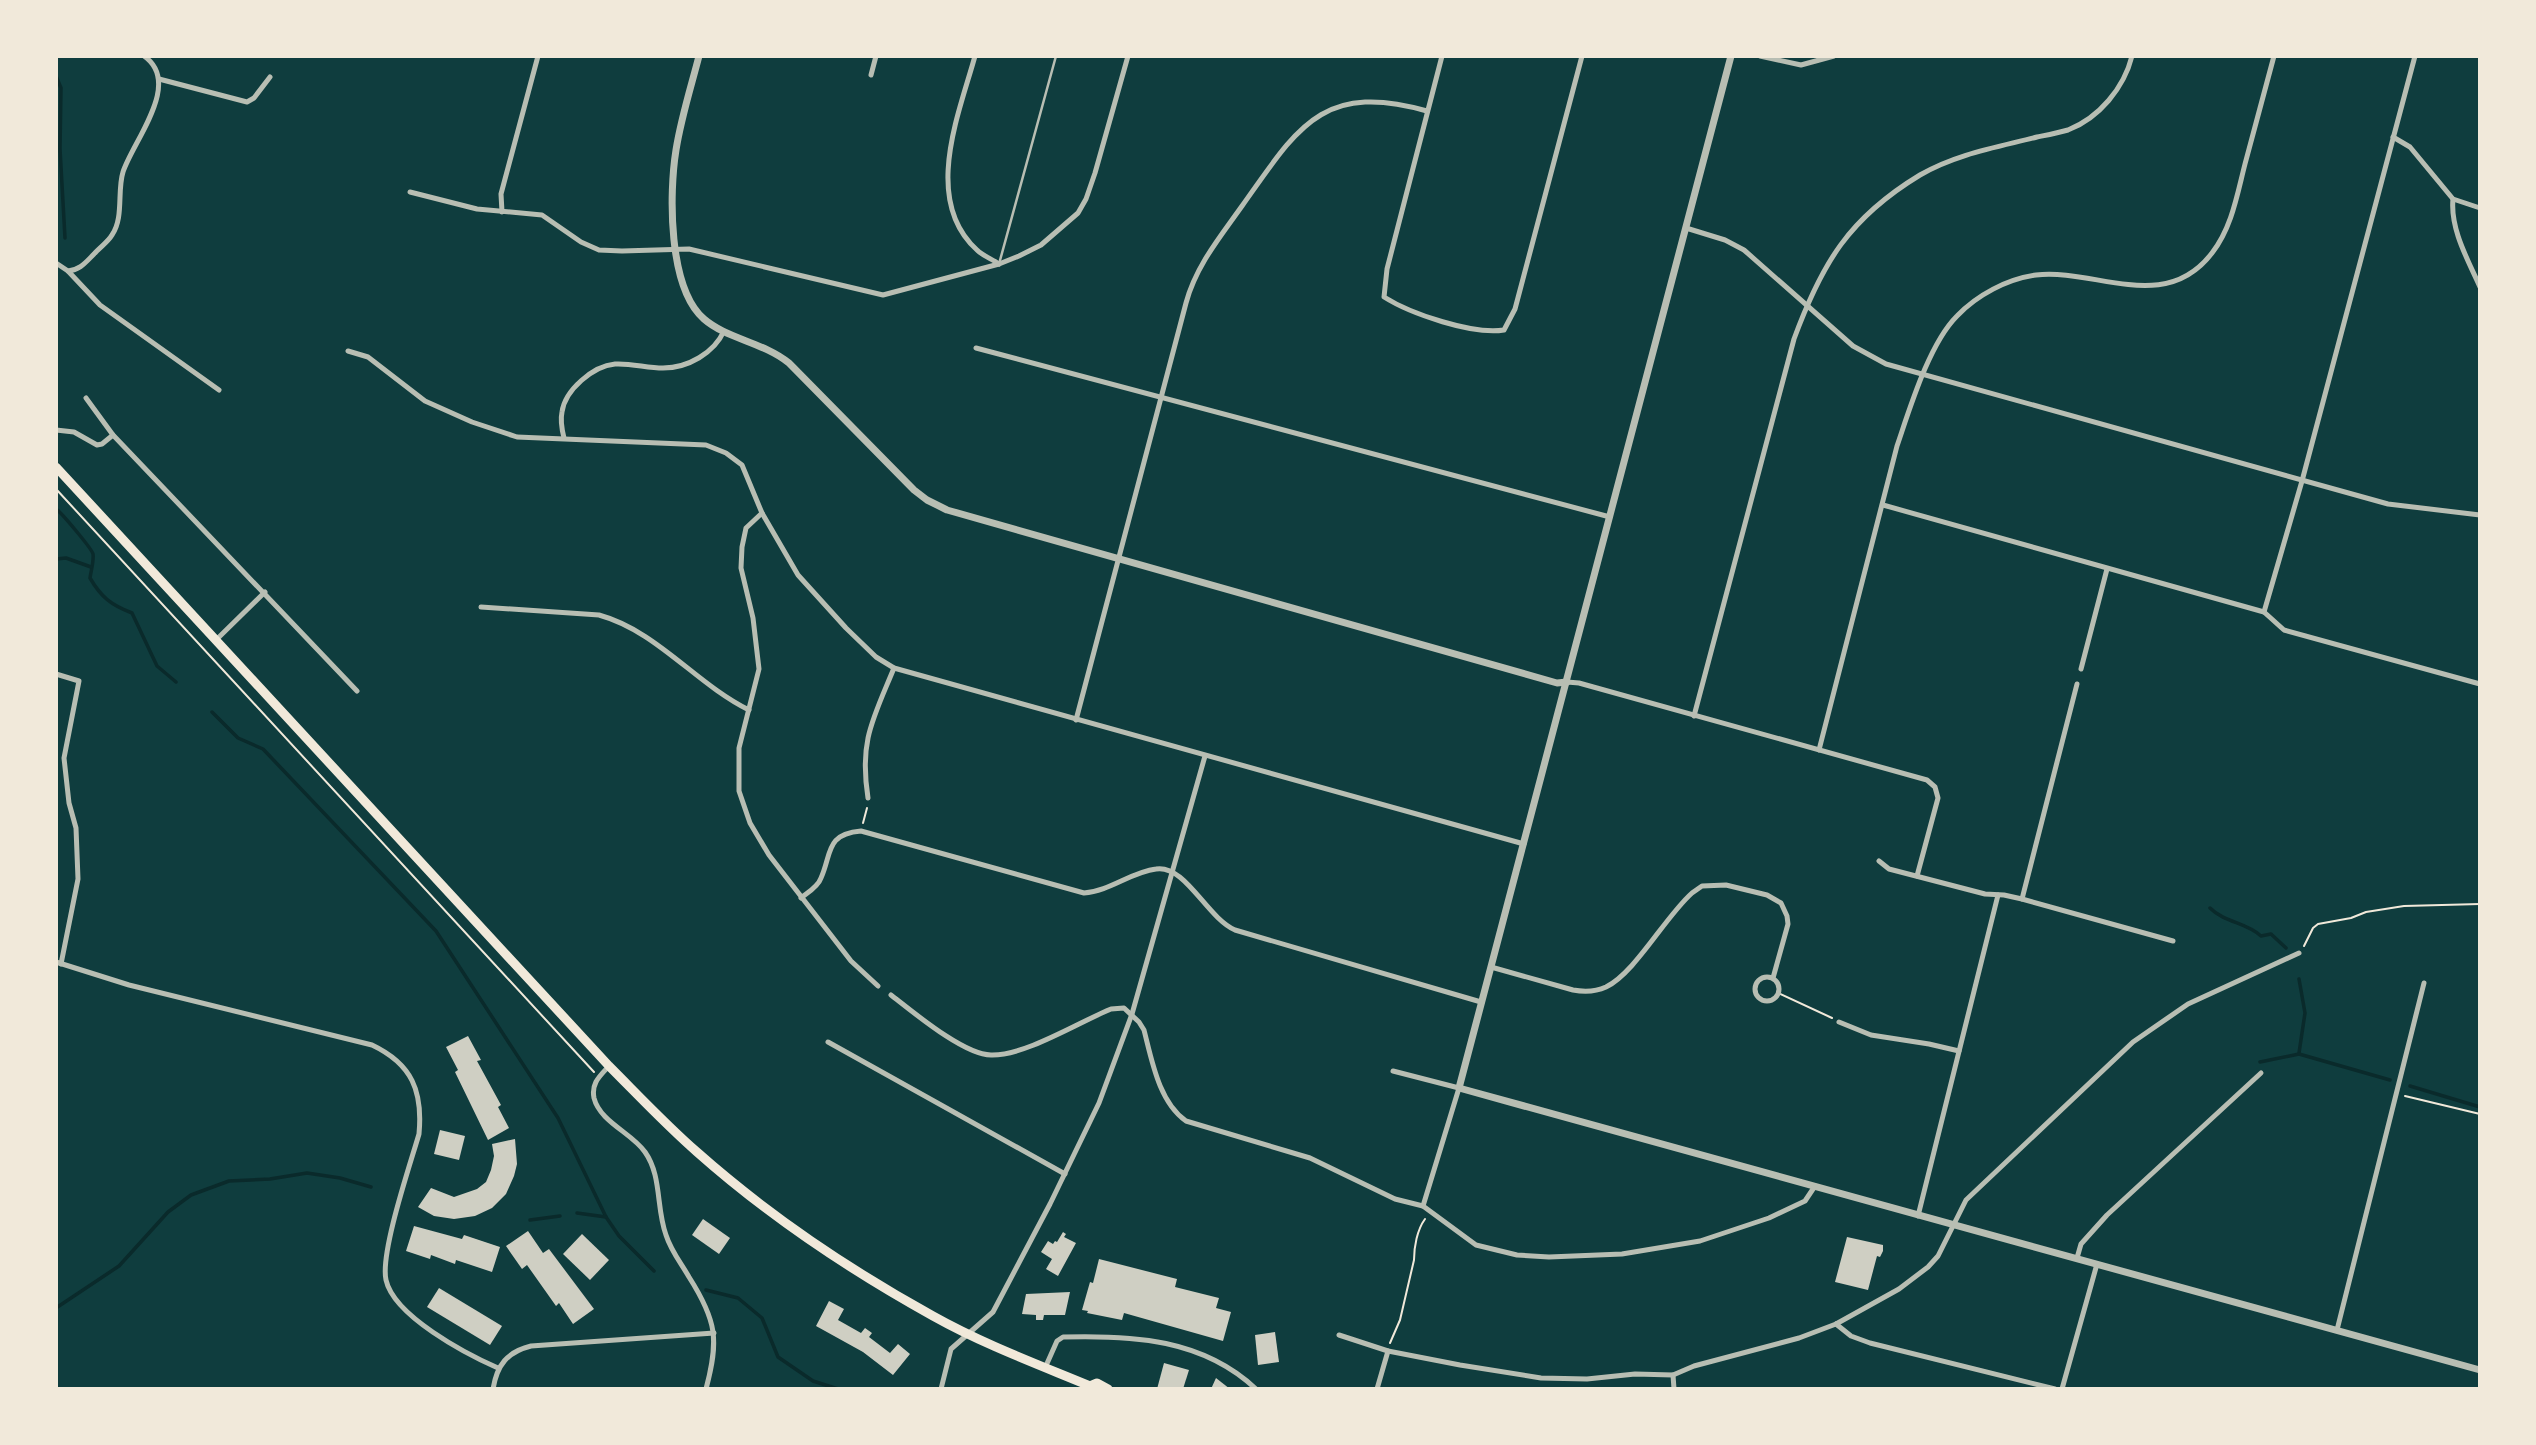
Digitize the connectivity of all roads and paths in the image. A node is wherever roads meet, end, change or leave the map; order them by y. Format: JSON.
{"nodes":[{"id":1,"x":144,"y":56,"type":"edge"},
{"id":2,"x":537,"y":56,"type":"edge"},
{"id":3,"x":699,"y":56,"type":"edge"},
{"id":4,"x":876,"y":56,"type":"edge"},
{"id":5,"x":975,"y":56,"type":"edge"},
{"id":6,"x":1056,"y":56,"type":"edge"},
{"id":7,"x":1128,"y":56,"type":"edge"},
{"id":8,"x":1442,"y":56,"type":"edge"},
{"id":9,"x":1582,"y":56,"type":"edge"},
{"id":10,"x":1731,"y":56,"type":"edge"},
{"id":11,"x":1760,"y":56,"type":"edge"},
{"id":12,"x":1834,"y":56,"type":"edge"},
{"id":13,"x":2132,"y":56,"type":"edge"},
{"id":14,"x":2274,"y":56,"type":"edge"},
{"id":15,"x":2415,"y":56,"type":"edge"},
{"id":16,"x":871,"y":75,"type":"dead end"},
{"id":17,"x":270,"y":77,"type":"dead end"},
{"id":18,"x":159,"y":79,"type":"junction"},
{"id":19,"x":1427,"y":111,"type":"junction"},
{"id":20,"x":2393,"y":137,"type":"junction"},
{"id":21,"x":410,"y":192,"type":"dead end"},
{"id":22,"x":2454,"y":199,"type":"junction"},
{"id":23,"x":2480,"y":208,"type":"edge"},
{"id":24,"x":502,"y":212,"type":"junction"},
{"id":25,"x":1686,"y":228,"type":"junction"},
{"id":26,"x":676,"y":248,"type":"junction"},
{"id":27,"x":56,"y":263,"type":"edge"},
{"id":28,"x":999,"y":264,"type":"junction"},
{"id":29,"x":68,"y":271,"type":"junction"},
{"id":30,"x":2480,"y":287,"type":"edge"},
{"id":31,"x":1806,"y":306,"type":"junction"},
{"id":32,"x":724,"y":331,"type":"junction"},
{"id":33,"x":976,"y":348,"type":"dead end"},
{"id":34,"x":348,"y":351,"type":"dead end"},
{"id":35,"x":1924,"y":375,"type":"junction"},
{"id":36,"x":219,"y":390,"type":"dead end"},
{"id":37,"x":86,"y":398,"type":"dead end"},
{"id":38,"x":1160,"y":399,"type":"junction"},
{"id":39,"x":56,"y":430,"type":"edge"},
{"id":40,"x":113,"y":435,"type":"junction"},
{"id":41,"x":564,"y":438,"type":"junction"},
{"id":42,"x":56,"y":467,"type":"edge"},
{"id":43,"x":2302,"y":481,"type":"junction"},
{"id":44,"x":56,"y":489,"type":"edge"},
{"id":45,"x":1883,"y":505,"type":"junction"},
{"id":46,"x":762,"y":513,"type":"junction"},
{"id":47,"x":2480,"y":515,"type":"edge"},
{"id":48,"x":1609,"y":517,"type":"junction"},
{"id":49,"x":1119,"y":560,"type":"junction"},
{"id":50,"x":2107,"y":569,"type":"junction"},
{"id":51,"x":265,"y":592,"type":"junction"},
{"id":52,"x":481,"y":607,"type":"dead end"},
{"id":53,"x":2264,"y":612,"type":"junction"},
{"id":54,"x":216,"y":640,"type":"junction"},
{"id":55,"x":894,"y":668,"type":"junction"},
{"id":56,"x":2081,"y":669,"type":"dead end"},
{"id":57,"x":56,"y":674,"type":"edge"},
{"id":58,"x":1567,"y":682,"type":"junction"},
{"id":59,"x":2077,"y":684,"type":"dead end"},
{"id":60,"x":2480,"y":684,"type":"edge"},
{"id":61,"x":357,"y":691,"type":"dead end"},
{"id":62,"x":749,"y":710,"type":"junction"},
{"id":63,"x":1694,"y":716,"type":"junction"},
{"id":64,"x":1076,"y":719,"type":"junction"},
{"id":65,"x":1819,"y":750,"type":"junction"},
{"id":66,"x":1205,"y":756,"type":"junction"},
{"id":67,"x":868,"y":798,"type":"joint"},
{"id":68,"x":861,"y":831,"type":"junction"},
{"id":69,"x":1524,"y":844,"type":"junction"},
{"id":70,"x":1879,"y":861,"type":"dead end"},
{"id":71,"x":1172,"y":871,"type":"junction"},
{"id":72,"x":1917,"y":876,"type":"junction"},
{"id":73,"x":1998,"y":895,"type":"junction"},
{"id":74,"x":801,"y":898,"type":"junction"},
{"id":75,"x":2022,"y":899,"type":"junction"},
{"id":76,"x":2480,"y":904,"type":"edge"},
{"id":77,"x":2173,"y":940,"type":"dead end"},
{"id":78,"x":2299,"y":953,"type":"joint"},
{"id":79,"x":58,"y":963,"type":"edge"},
{"id":80,"x":1491,"y":967,"type":"junction"},
{"id":81,"x":1773,"y":978,"type":"junction"},
{"id":82,"x":2424,"y":984,"type":"dead end"},
{"id":83,"x":878,"y":986,"type":"dead end"},
{"id":84,"x":1779,"y":993,"type":"junction"},
{"id":85,"x":891,"y":995,"type":"dead end"},
{"id":86,"x":1481,"y":1002,"type":"junction"},
{"id":87,"x":1132,"y":1014,"type":"junction"},
{"id":88,"x":1839,"y":1022,"type":"joint"},
{"id":89,"x":828,"y":1042,"type":"dead end"},
{"id":90,"x":1959,"y":1051,"type":"junction"},
{"id":91,"x":609,"y":1066,"type":"junction"},
{"id":92,"x":1393,"y":1071,"type":"dead end"},
{"id":93,"x":2261,"y":1073,"type":"dead end"},
{"id":94,"x":599,"y":1077,"type":"junction"},
{"id":95,"x":1459,"y":1088,"type":"junction"},
{"id":96,"x":2397,"y":1094,"type":"junction"},
{"id":97,"x":2480,"y":1114,"type":"edge"},
{"id":98,"x":1065,"y":1174,"type":"junction"},
{"id":99,"x":1815,"y":1186,"type":"junction"},
{"id":100,"x":1423,"y":1206,"type":"junction"},
{"id":101,"x":1918,"y":1216,"type":"junction"},
{"id":102,"x":1955,"y":1226,"type":"junction"},
{"id":103,"x":2077,"y":1258,"type":"junction"},
{"id":104,"x":2097,"y":1264,"type":"junction"},
{"id":105,"x":1836,"y":1324,"type":"junction"},
{"id":106,"x":2337,"y":1330,"type":"junction"},
{"id":107,"x":714,"y":1333,"type":"junction"},
{"id":108,"x":969,"y":1334,"type":"junction"},
{"id":109,"x":1339,"y":1335,"type":"dead end"},
{"id":110,"x":1392,"y":1336,"type":"dead end"},
{"id":111,"x":1388,"y":1350,"type":"junction"},
{"id":112,"x":498,"y":1368,"type":"junction"},
{"id":113,"x":1045,"y":1368,"type":"junction"},
{"id":114,"x":2480,"y":1370,"type":"edge"},
{"id":115,"x":1672,"y":1375,"type":"junction"},
{"id":116,"x":1091,"y":1387,"type":"edge"},
{"id":117,"x":493,"y":1389,"type":"edge"},
{"id":118,"x":706,"y":1389,"type":"edge"},
{"id":119,"x":941,"y":1389,"type":"edge"},
{"id":120,"x":1108,"y":1389,"type":"edge"},
{"id":121,"x":1256,"y":1389,"type":"edge"},
{"id":122,"x":1377,"y":1389,"type":"edge"},
{"id":123,"x":1674,"y":1389,"type":"edge"},
{"id":124,"x":2055,"y":1389,"type":"edge"},
{"id":125,"x":2062,"y":1389,"type":"edge"}],
"edges":[{"from":1,"to":18,"type":"street"},
{"from":2,"to":24,"type":"street"},
{"from":3,"to":26,"type":"street"},
{"from":4,"to":16,"type":"street"},
{"from":5,"to":28,"type":"street"},
{"from":6,"to":28,"type":"lane"},
{"from":7,"to":28,"type":"street"},
{"from":8,"to":19,"type":"street"},
{"from":9,"to":19,"type":"street"},
{"from":10,"to":25,"type":"street"},
{"from":11,"to":12,"type":"street"},
{"from":13,"to":31,"type":"street"},
{"from":14,"to":35,"type":"street"},
{"from":15,"to":20,"type":"street"},
{"from":17,"to":18,"type":"street"},
{"from":18,"to":29,"type":"street"},
{"from":19,"to":38,"type":"street"},
{"from":20,"to":22,"type":"street"},
{"from":20,"to":43,"type":"street"},
{"from":21,"to":24,"type":"street"},
{"from":22,"to":23,"type":"street"},
{"from":22,"to":30,"type":"street"},
{"from":24,"to":26,"type":"street"},
{"from":25,"to":31,"type":"street"},
{"from":25,"to":48,"type":"street"},
{"from":26,"to":28,"type":"street"},
{"from":26,"to":32,"type":"street"},
{"from":27,"to":29,"type":"street"},
{"from":29,"to":36,"type":"street"},
{"from":31,"to":35,"type":"street"},
{"from":31,"to":63,"type":"street"},
{"from":32,"to":41,"type":"street"},
{"from":32,"to":49,"type":"street"},
{"from":33,"to":38,"type":"street"},
{"from":34,"to":41,"type":"street"},
{"from":35,"to":43,"type":"street"},
{"from":35,"to":45,"type":"street"},
{"from":37,"to":40,"type":"street"},
{"from":38,"to":48,"type":"street"},
{"from":38,"to":49,"type":"street"},
{"from":39,"to":40,"type":"street"},
{"from":40,"to":51,"type":"street"},
{"from":41,"to":46,"type":"street"},
{"from":42,"to":54,"type":"main road"},
{"from":43,"to":47,"type":"street"},
{"from":43,"to":53,"type":"street"},
{"from":44,"to":94,"type":"path"},
{"from":45,"to":50,"type":"street"},
{"from":45,"to":65,"type":"street"},
{"from":46,"to":55,"type":"street"},
{"from":46,"to":62,"type":"street"},
{"from":48,"to":58,"type":"street"},
{"from":49,"to":58,"type":"street"},
{"from":49,"to":64,"type":"street"},
{"from":50,"to":53,"type":"street"},
{"from":50,"to":56,"type":"street"},
{"from":51,"to":54,"type":"street"},
{"from":51,"to":61,"type":"street"},
{"from":52,"to":62,"type":"street"},
{"from":53,"to":60,"type":"street"},
{"from":54,"to":91,"type":"main road"},
{"from":55,"to":64,"type":"street"},
{"from":55,"to":67,"type":"street"},
{"from":57,"to":79,"type":"street"},
{"from":58,"to":63,"type":"street"},
{"from":58,"to":69,"type":"street"},
{"from":59,"to":75,"type":"street"},
{"from":62,"to":74,"type":"street"},
{"from":63,"to":65,"type":"street"},
{"from":64,"to":66,"type":"street"},
{"from":65,"to":72,"type":"street"},
{"from":66,"to":69,"type":"street"},
{"from":66,"to":71,"type":"street"},
{"from":67,"to":68,"type":"path"},
{"from":68,"to":71,"type":"street"},
{"from":68,"to":74,"type":"street"},
{"from":69,"to":80,"type":"street"},
{"from":70,"to":72,"type":"street"},
{"from":71,"to":86,"type":"street"},
{"from":71,"to":87,"type":"street"},
{"from":72,"to":73,"type":"street"},
{"from":73,"to":75,"type":"street"},
{"from":73,"to":90,"type":"street"},
{"from":74,"to":83,"type":"street"},
{"from":75,"to":77,"type":"street"},
{"from":76,"to":78,"type":"path"},
{"from":78,"to":102,"type":"street"},
{"from":79,"to":112,"type":"street"},
{"from":80,"to":81,"type":"street"},
{"from":80,"to":86,"type":"street"},
{"from":81,"to":84,"type":"street"},
{"from":81,"to":84,"type":"street"},
{"from":82,"to":96,"type":"street"},
{"from":84,"to":88,"type":"path"},
{"from":85,"to":87,"type":"street"},
{"from":86,"to":95,"type":"street"},
{"from":87,"to":98,"type":"street"},
{"from":87,"to":100,"type":"street"},
{"from":88,"to":90,"type":"street"},
{"from":89,"to":98,"type":"street"},
{"from":90,"to":101,"type":"street"},
{"from":91,"to":94,"type":"street"},
{"from":91,"to":108,"type":"main road"},
{"from":92,"to":95,"type":"street"},
{"from":93,"to":103,"type":"street"},
{"from":94,"to":107,"type":"street"},
{"from":95,"to":99,"type":"street"},
{"from":95,"to":100,"type":"street"},
{"from":96,"to":97,"type":"path"},
{"from":96,"to":106,"type":"street"},
{"from":98,"to":108,"type":"street"},
{"from":99,"to":100,"type":"street"},
{"from":99,"to":101,"type":"street"},
{"from":100,"to":110,"type":"path"},
{"from":101,"to":102,"type":"street"},
{"from":102,"to":103,"type":"street"},
{"from":102,"to":105,"type":"street"},
{"from":103,"to":104,"type":"street"},
{"from":104,"to":106,"type":"street"},
{"from":104,"to":125,"type":"street"},
{"from":105,"to":115,"type":"street"},
{"from":105,"to":124,"type":"street"},
{"from":106,"to":114,"type":"street"},
{"from":107,"to":112,"type":"street"},
{"from":107,"to":118,"type":"street"},
{"from":108,"to":113,"type":"main road"},
{"from":108,"to":119,"type":"street"},
{"from":109,"to":111,"type":"street"},
{"from":111,"to":115,"type":"street"},
{"from":111,"to":122,"type":"street"},
{"from":112,"to":117,"type":"street"},
{"from":113,"to":116,"type":"main road"},
{"from":113,"to":121,"type":"street"},
{"from":115,"to":123,"type":"street"},
{"from":116,"to":120,"type":"main road"}]}
